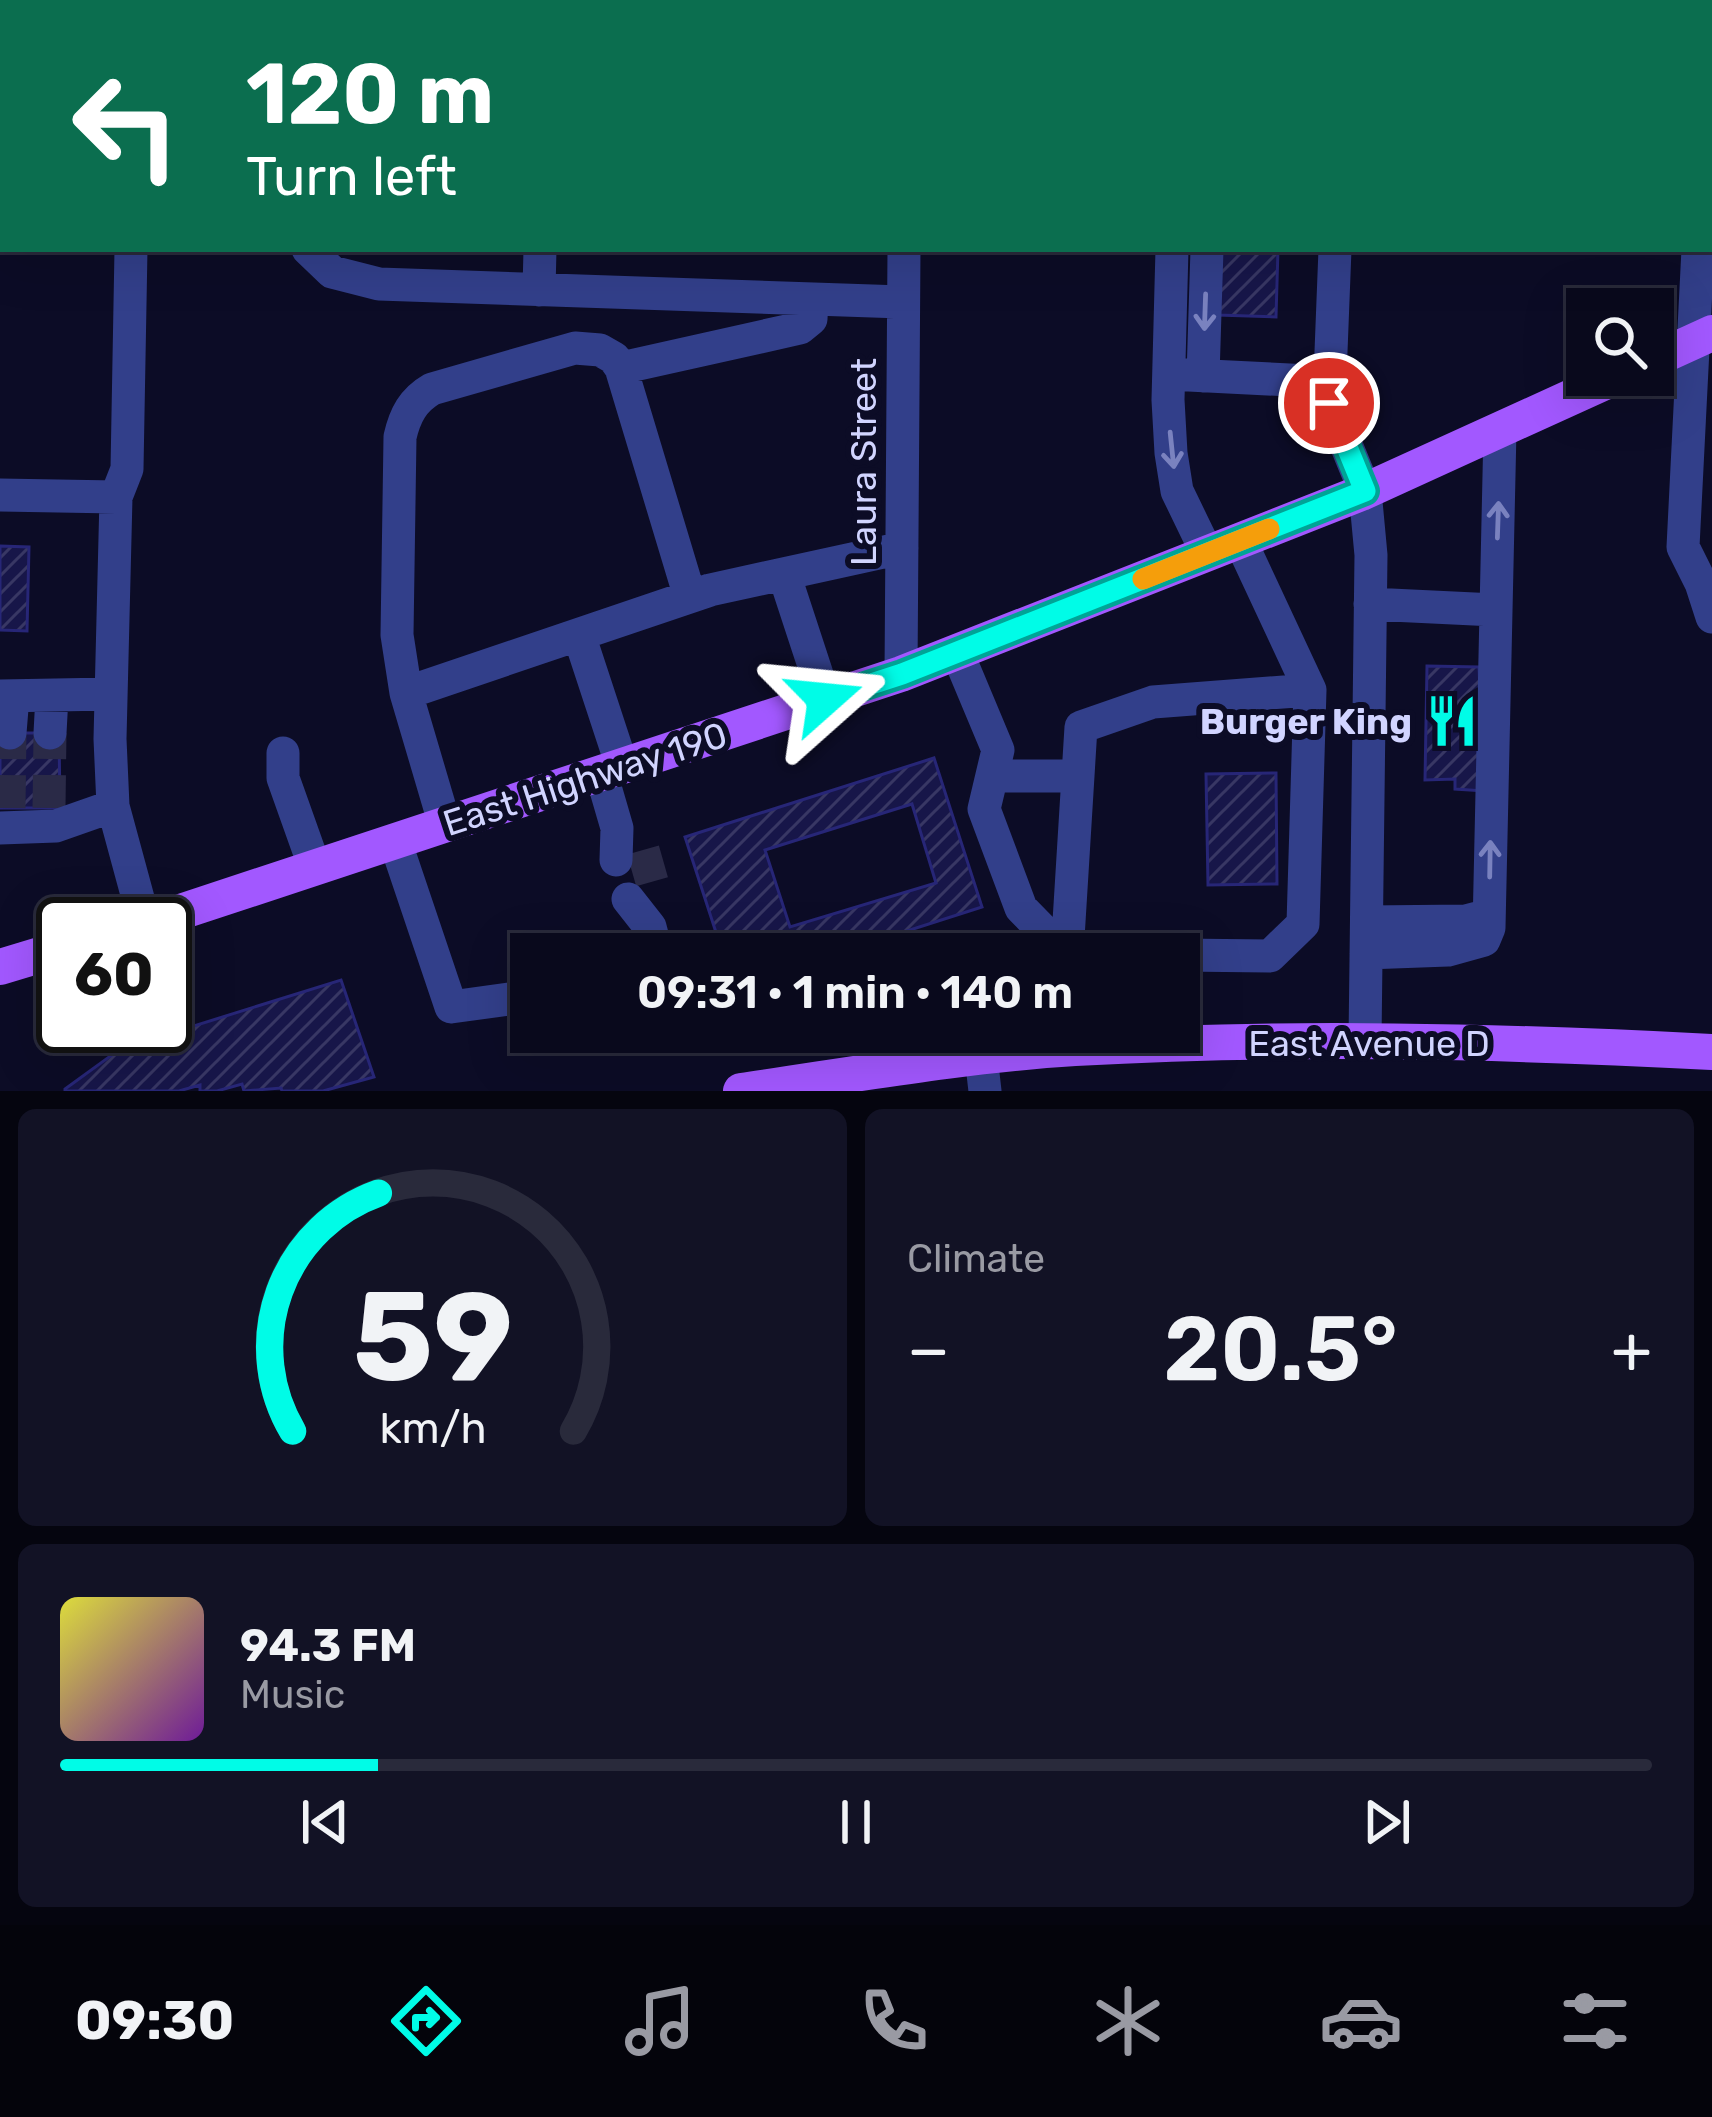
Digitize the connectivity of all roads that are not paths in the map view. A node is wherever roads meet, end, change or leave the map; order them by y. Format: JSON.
{"nodes":[{"id":1,"x":131,"y":252,"type":"edge"},
{"id":2,"x":311,"y":252,"type":"edge"},
{"id":3,"x":540,"y":252,"type":"edge"},
{"id":4,"x":904,"y":252,"type":"edge"},
{"id":5,"x":1172,"y":252,"type":"edge"},
{"id":6,"x":1207,"y":252,"type":"edge"},
{"id":7,"x":1335,"y":252,"type":"edge"},
{"id":8,"x":1698,"y":252,"type":"edge"},
{"id":9,"x":538,"y":290,"type":"junction"},
{"id":10,"x":812,"y":299,"type":"junction"},
{"id":11,"x":902,"y":302,"type":"junction"},
{"id":12,"x":1703,"y":337,"type":"edge"},
{"id":13,"x":1674,"y":350,"type":"edge"},
{"id":14,"x":621,"y":368,"type":"junction"},
{"id":15,"x":1168,"y":374,"type":"junction"},
{"id":16,"x":1203,"y":376,"type":"junction"},
{"id":17,"x":1330,"y":382,"type":"junction"},
{"id":18,"x":1574,"y":396,"type":"edge"},
{"id":19,"x":1500,"y":430,"type":"junction"},
{"id":20,"x":1365,"y":491,"type":"junction"},
{"id":21,"x":0,"y":495,"type":"edge"},
{"id":22,"x":116,"y":497,"type":"junction"},
{"id":23,"x":1224,"y":547,"type":"junction"},
{"id":24,"x":902,"y":548,"type":"junction"},
{"id":25,"x":1701,"y":559,"type":"edge"},
{"id":26,"x":784,"y":574,"type":"junction"},
{"id":27,"x":690,"y":597,"type":"junction"},
{"id":28,"x":1370,"y":604,"type":"junction"},
{"id":29,"x":1495,"y":610,"type":"junction"},
{"id":30,"x":1712,"y":617,"type":"edge"},
{"id":31,"x":579,"y":635,"type":"junction"},
{"id":32,"x":957,"y":652,"type":"junction"},
{"id":33,"x":902,"y":674,"type":"junction"},
{"id":34,"x":1310,"y":690,"type":"junction"},
{"id":35,"x":406,"y":693,"type":"junction"},
{"id":36,"x":110,"y":694,"type":"junction"},
{"id":37,"x":52,"y":695,"type":"junction"},
{"id":38,"x":6,"y":696,"type":"edge"},
{"id":39,"x":825,"y":699,"type":"junction"},
{"id":40,"x":50,"y":733,"type":"tunnel mouth"},
{"id":41,"x":10,"y":734,"type":"tunnel mouth"},
{"id":42,"x":284,"y":753,"type":"dead end"},
{"id":43,"x":611,"y":770,"type":"junction"},
{"id":44,"x":992,"y":776,"type":"junction"},
{"id":45,"x":1076,"y":776,"type":"junction"},
{"id":46,"x":112,"y":806,"type":"junction"},
{"id":47,"x":6,"y":821,"type":"edge"},
{"id":48,"x":445,"y":825,"type":"junction"},
{"id":49,"x":395,"y":842,"type":"junction"},
{"id":50,"x":625,"y":846,"type":"tunnel mouth"},
{"id":51,"x":315,"y":868,"type":"junction"},
{"id":52,"x":641,"y":896,"type":"tunnel mouth"},
{"id":53,"x":137,"y":897,"type":"edge"},
{"id":54,"x":192,"y":908,"type":"edge"},
{"id":55,"x":652,"y":933,"type":"edge"},
{"id":56,"x":1046,"y":933,"type":"edge"},
{"id":57,"x":1068,"y":933,"type":"edge"},
{"id":58,"x":1366,"y":937,"type":"junction"},
{"id":59,"x":36,"y":956,"type":"edge"},
{"id":60,"x":1200,"y":956,"type":"edge"},
{"id":61,"x":0,"y":967,"type":"edge"},
{"id":62,"x":510,"y":999,"type":"edge"},
{"id":63,"x":1200,"y":1040,"type":"edge"},
{"id":64,"x":1365,"y":1040,"type":"junction"},
{"id":65,"x":1712,"y":1052,"type":"edge"},
{"id":66,"x":1040,"y":1053,"type":"edge"},
{"id":67,"x":983,"y":1074,"type":"edge"},
{"id":68,"x":741,"y":1091,"type":"edge"}],
"edges":[{"from":1,"to":22,"type":"street"},
{"from":2,"to":9,"type":"street"},
{"from":3,"to":9,"type":"street"},
{"from":4,"to":11,"type":"street","name":"Laura Street"},
{"from":5,"to":15,"type":"street"},
{"from":6,"to":16,"type":"street","one_way":true},
{"from":7,"to":17,"type":"street"},
{"from":8,"to":12,"type":"street"},
{"from":9,"to":10,"type":"street"},
{"from":10,"to":11,"type":"street"},
{"from":10,"to":14,"type":"street"},
{"from":11,"to":24,"type":"street","name":"Laura Street"},
{"from":12,"to":13,"type":"main road"},
{"from":12,"to":25,"type":"street"},
{"from":14,"to":27,"type":"street"},
{"from":14,"to":35,"type":"street"},
{"from":15,"to":16,"type":"street"},
{"from":15,"to":23,"type":"street","one_way":true},
{"from":16,"to":17,"type":"street"},
{"from":17,"to":20,"type":"street"},
{"from":18,"to":19,"type":"main road","name":"East Highway 190"},
{"from":19,"to":20,"type":"main road","name":"East Highway 190"},
{"from":29,"to":19,"type":"street","one_way":true},
{"from":20,"to":23,"type":"main road","name":"East Highway 190"},
{"from":20,"to":28,"type":"street"},
{"from":21,"to":22,"type":"street"},
{"from":22,"to":36,"type":"street"},
{"from":23,"to":32,"type":"main road","name":"East Highway 190"},
{"from":23,"to":34,"type":"street"},
{"from":24,"to":26,"type":"street"},
{"from":24,"to":33,"type":"street","name":"Laura Street"},
{"from":25,"to":30,"type":"street"},
{"from":26,"to":27,"type":"street"},
{"from":26,"to":39,"type":"street"},
{"from":27,"to":31,"type":"street"},
{"from":28,"to":29,"type":"street"},
{"from":28,"to":58,"type":"street"},
{"from":58,"to":29,"type":"street","one_way":true},
{"from":31,"to":35,"type":"street"},
{"from":31,"to":43,"type":"street"},
{"from":32,"to":33,"type":"main road","name":"East Highway 190"},
{"from":32,"to":44,"type":"street"},
{"from":33,"to":39,"type":"main road","name":"East Highway 190"},
{"from":34,"to":45,"type":"street"},
{"from":34,"to":60,"type":"street"},
{"from":35,"to":48,"type":"street"},
{"from":36,"to":37,"type":"street"},
{"from":36,"to":46,"type":"street"},
{"from":37,"to":38,"type":"street"},
{"from":37,"to":40,"type":"street"},
{"from":38,"to":41,"type":"street"},
{"from":39,"to":43,"type":"main road","name":"East Highway 190"},
{"from":42,"to":51,"type":"street"},
{"from":43,"to":48,"type":"main road","name":"East Highway 190"},
{"from":43,"to":50,"type":"street"},
{"from":44,"to":45,"type":"street"},
{"from":44,"to":56,"type":"street"},
{"from":45,"to":57,"type":"street"},
{"from":46,"to":47,"type":"street"},
{"from":46,"to":53,"type":"street"},
{"from":48,"to":49,"type":"main road","name":"East Highway 190"},
{"from":49,"to":51,"type":"main road","name":"East Highway 190"},
{"from":49,"to":62,"type":"street"},
{"from":51,"to":54,"type":"main road","name":"East Highway 190"},
{"from":52,"to":55,"type":"street"},
{"from":58,"to":64,"type":"street"},
{"from":59,"to":61,"type":"main road"},
{"from":63,"to":64,"type":"main road","name":"East Avenue D"},
{"from":64,"to":65,"type":"main road","name":"East Avenue D"},
{"from":66,"to":67,"type":"main road","name":"East Avenue D"},
{"from":67,"to":68,"type":"main road","name":"East Avenue D"}]}
